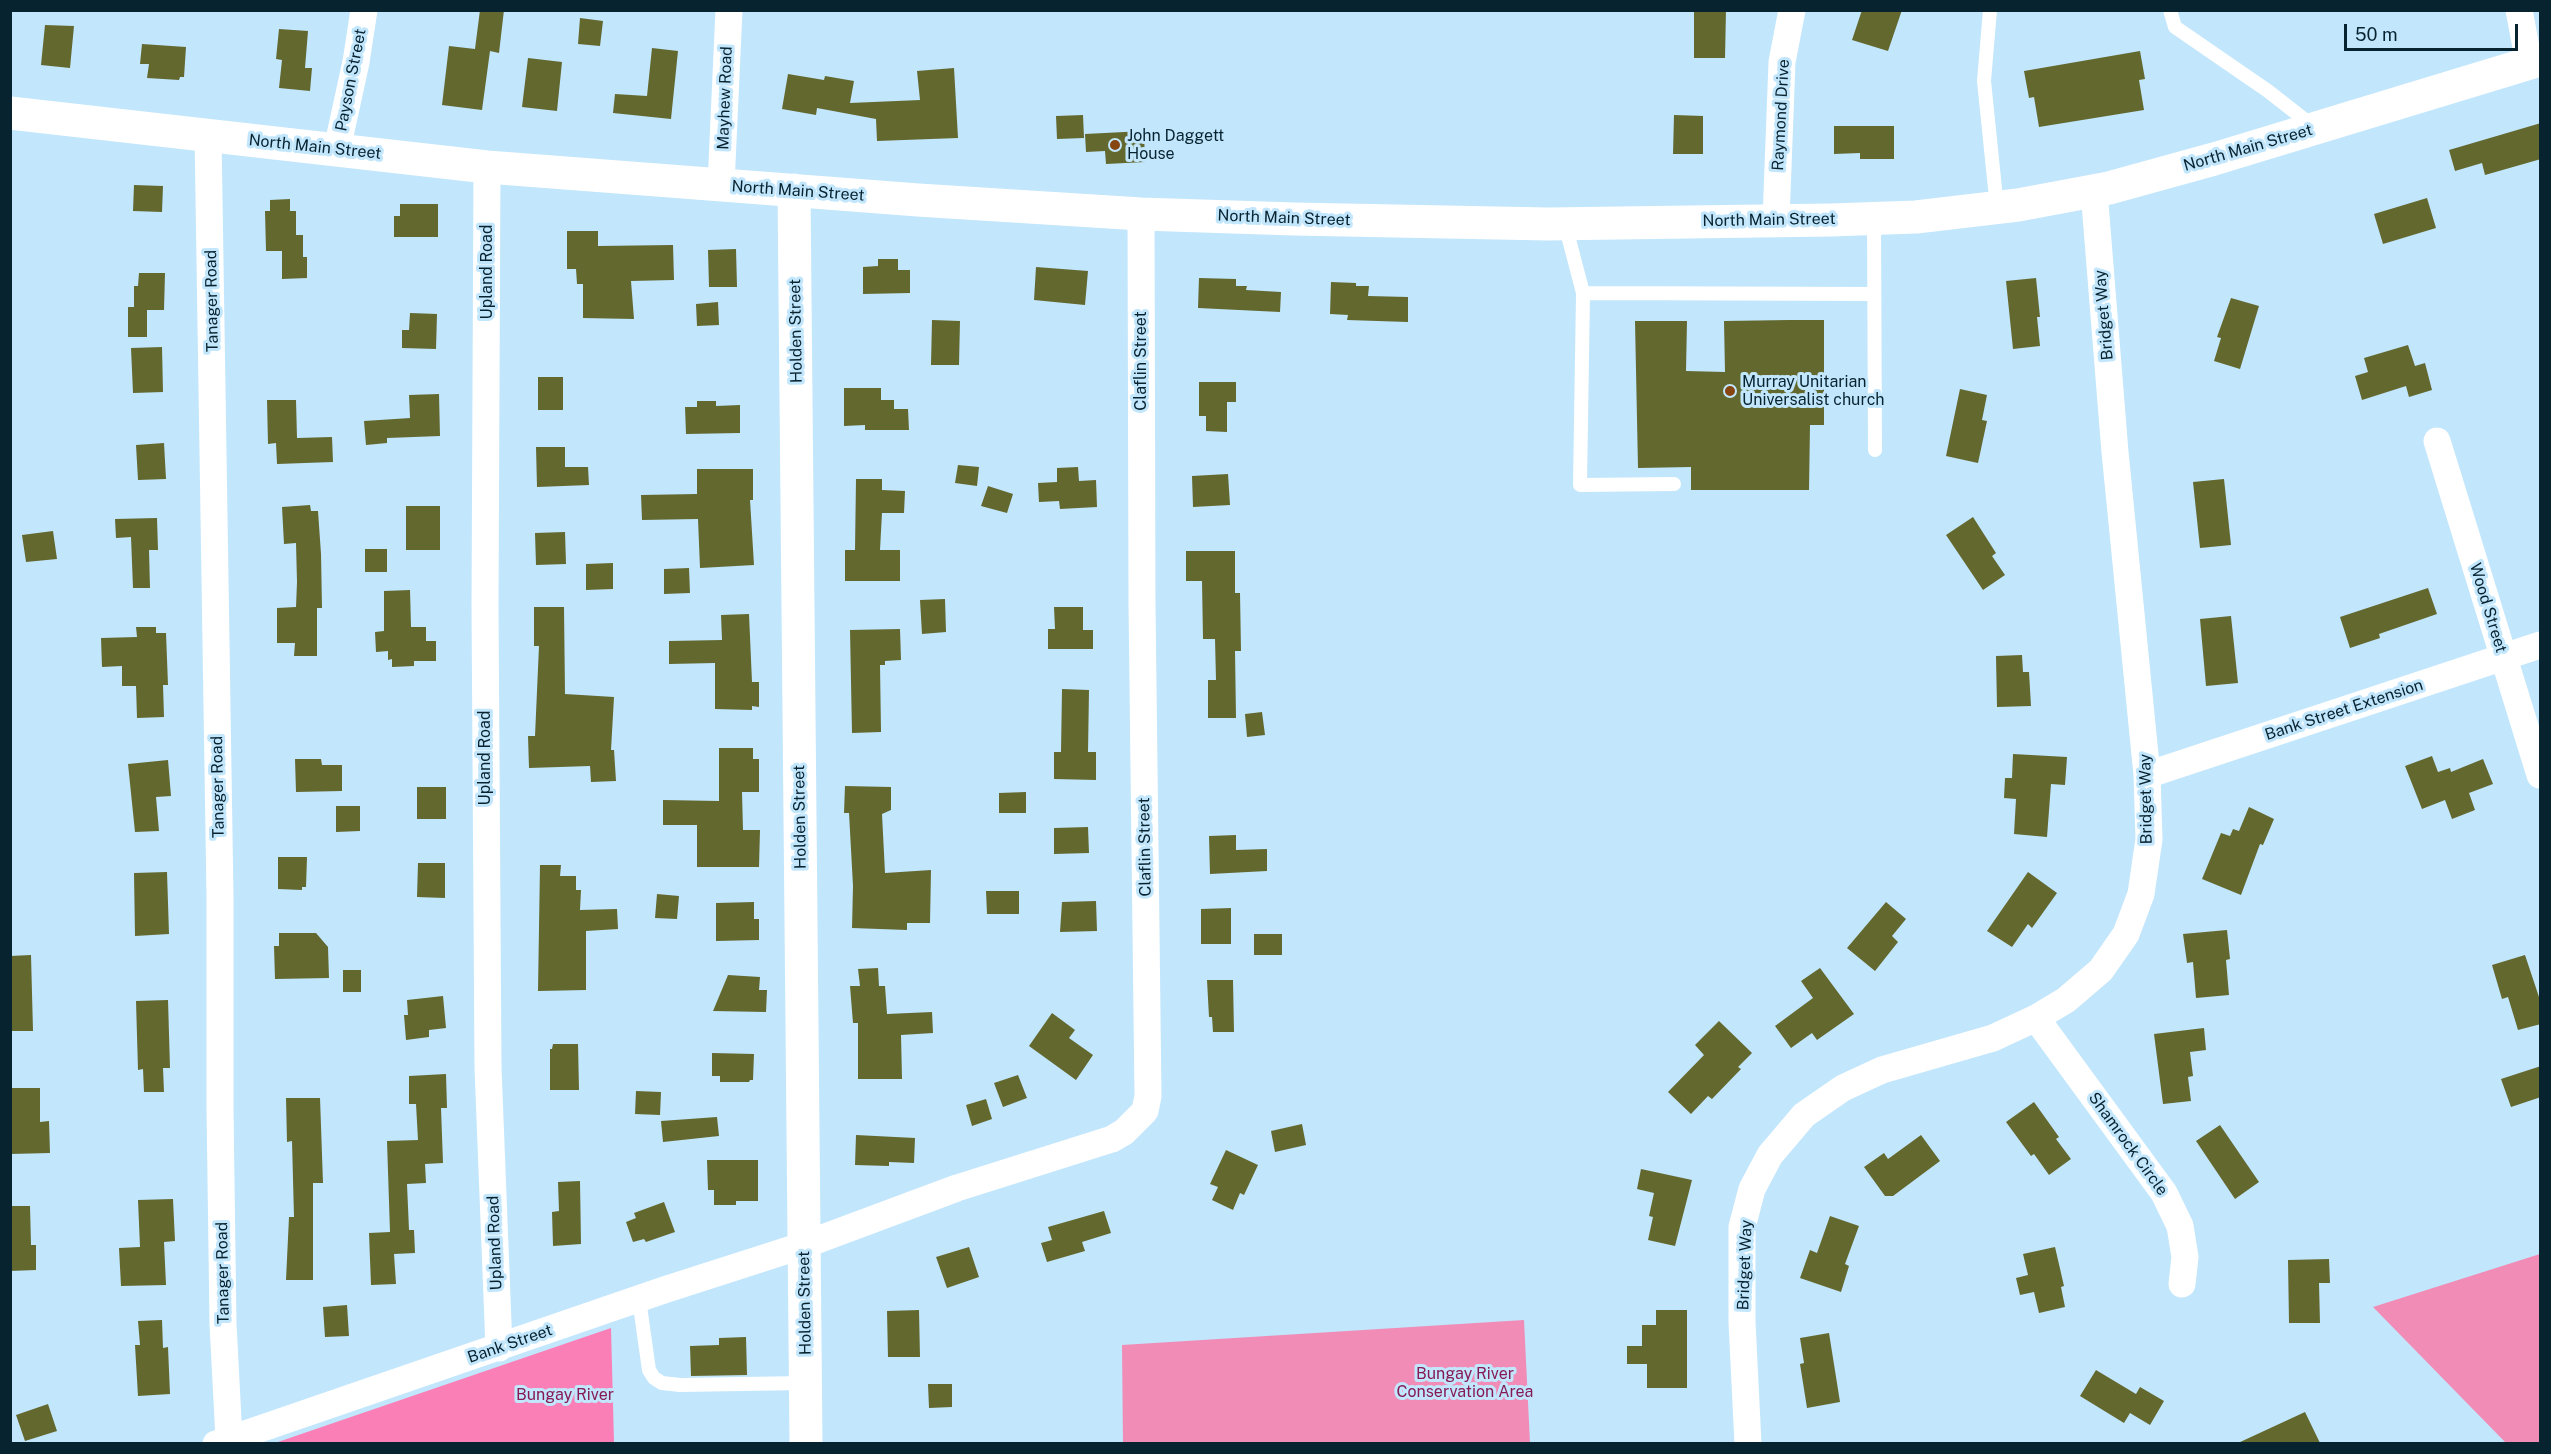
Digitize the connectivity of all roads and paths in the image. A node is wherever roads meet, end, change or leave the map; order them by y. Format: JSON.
{"nodes":[{"id":1,"x":364,"y":10,"type":"edge"},
{"id":2,"x":729,"y":10,"type":"edge"},
{"id":3,"x":1792,"y":10,"type":"edge"},
{"id":4,"x":1990,"y":10,"type":"edge"},
{"id":5,"x":2170,"y":10,"type":"edge"},
{"id":6,"x":2519,"y":10,"type":"edge"},
{"id":7,"x":2535,"y":62,"type":"edge"},
{"id":8,"x":10,"y":113,"type":"edge"},
{"id":9,"x":2316,"y":129,"type":"junction"},
{"id":10,"x":208,"y":135,"type":"junction"},
{"id":11,"x":337,"y":149,"type":"junction"},
{"id":12,"x":487,"y":166,"type":"junction"},
{"id":13,"x":721,"y":185,"type":"junction"},
{"id":14,"x":794,"y":190,"type":"junction"},
{"id":15,"x":2094,"y":191,"type":"junction"},
{"id":16,"x":1997,"y":208,"type":"junction"},
{"id":17,"x":1141,"y":213,"type":"junction"},
{"id":18,"x":1874,"y":218,"type":"junction"},
{"id":19,"x":1776,"y":220,"type":"junction"},
{"id":20,"x":1564,"y":224,"type":"junction"},
{"id":21,"x":1583,"y":293,"type":"junction"},
{"id":22,"x":1874,"y":294,"type":"junction"},
{"id":23,"x":2437,"y":441,"type":"dead end"},
{"id":24,"x":1875,"y":450,"type":"dead end"},
{"id":25,"x":1674,"y":484,"type":"dead end"},
{"id":26,"x":2541,"y":645,"type":"edge"},
{"id":27,"x":2503,"y":657,"type":"junction"},
{"id":28,"x":2147,"y":775,"type":"junction"},
{"id":29,"x":2541,"y":775,"type":"edge"},
{"id":30,"x":2036,"y":1018,"type":"junction"},
{"id":31,"x":804,"y":1245,"type":"junction"},
{"id":32,"x":2182,"y":1284,"type":"dead end"},
{"id":33,"x":639,"y":1299,"type":"junction"},
{"id":34,"x":500,"y":1348,"type":"junction"},
{"id":35,"x":805,"y":1383,"type":"junction"},
{"id":36,"x":223,"y":1441,"type":"edge"},
{"id":37,"x":806,"y":1443,"type":"edge"},
{"id":38,"x":1748,"y":1443,"type":"edge"}],
"edges":[{"from":1,"to":11,"type":"street","name":"Payson Street"},
{"from":2,"to":13,"type":"street","name":"Mayhew Road"},
{"from":3,"to":19,"type":"street","name":"Raymond Drive"},
{"from":4,"to":16,"type":"lane"},
{"from":5,"to":9,"type":"lane"},
{"from":6,"to":7,"type":"street"},
{"from":7,"to":9,"type":"main road","name":"North Main Street"},
{"from":8,"to":10,"type":"main road","name":"North Main Street"},
{"from":9,"to":15,"type":"main road","name":"North Main Street"},
{"from":10,"to":11,"type":"main road","name":"North Main Street"},
{"from":10,"to":36,"type":"street","name":"Tanager Road"},
{"from":11,"to":12,"type":"main road","name":"North Main Street"},
{"from":12,"to":13,"type":"main road","name":"North Main Street"},
{"from":12,"to":34,"type":"street","name":"Upland Road"},
{"from":13,"to":14,"type":"main road","name":"North Main Street"},
{"from":14,"to":17,"type":"main road","name":"North Main Street"},
{"from":14,"to":31,"type":"main road","name":"Holden Street"},
{"from":15,"to":16,"type":"main road","name":"North Main Street"},
{"from":15,"to":28,"type":"street","name":"Bridget Way"},
{"from":16,"to":18,"type":"main road","name":"North Main Street"},
{"from":17,"to":20,"type":"main road","name":"North Main Street"},
{"from":17,"to":31,"type":"street","name":"Claflin Street"},
{"from":18,"to":19,"type":"main road","name":"North Main Street"},
{"from":18,"to":22,"type":"lane"},
{"from":19,"to":20,"type":"main road","name":"North Main Street"},
{"from":20,"to":21,"type":"lane"},
{"from":21,"to":22,"type":"lane"},
{"from":21,"to":25,"type":"lane"},
{"from":22,"to":24,"type":"lane"},
{"from":23,"to":27,"type":"street","name":"Wood Street"},
{"from":26,"to":27,"type":"street","name":"Bank Street Extension"},
{"from":27,"to":28,"type":"street","name":"Bank Street Extension"},
{"from":27,"to":29,"type":"street","name":"Wood Street"},
{"from":28,"to":30,"type":"street","name":"Bridget Way"},
{"from":30,"to":32,"type":"street","name":"Shamrock Circle"},
{"from":30,"to":38,"type":"street","name":"Bridget Way"},
{"from":31,"to":33,"type":"street","name":"Bank Street"},
{"from":31,"to":35,"type":"main road","name":"Holden Street"},
{"from":33,"to":34,"type":"street","name":"Bank Street"},
{"from":33,"to":35,"type":"lane"},
{"from":34,"to":36,"type":"street","name":"Bank Street"},
{"from":35,"to":37,"type":"main road","name":"Holden Street"}]}
